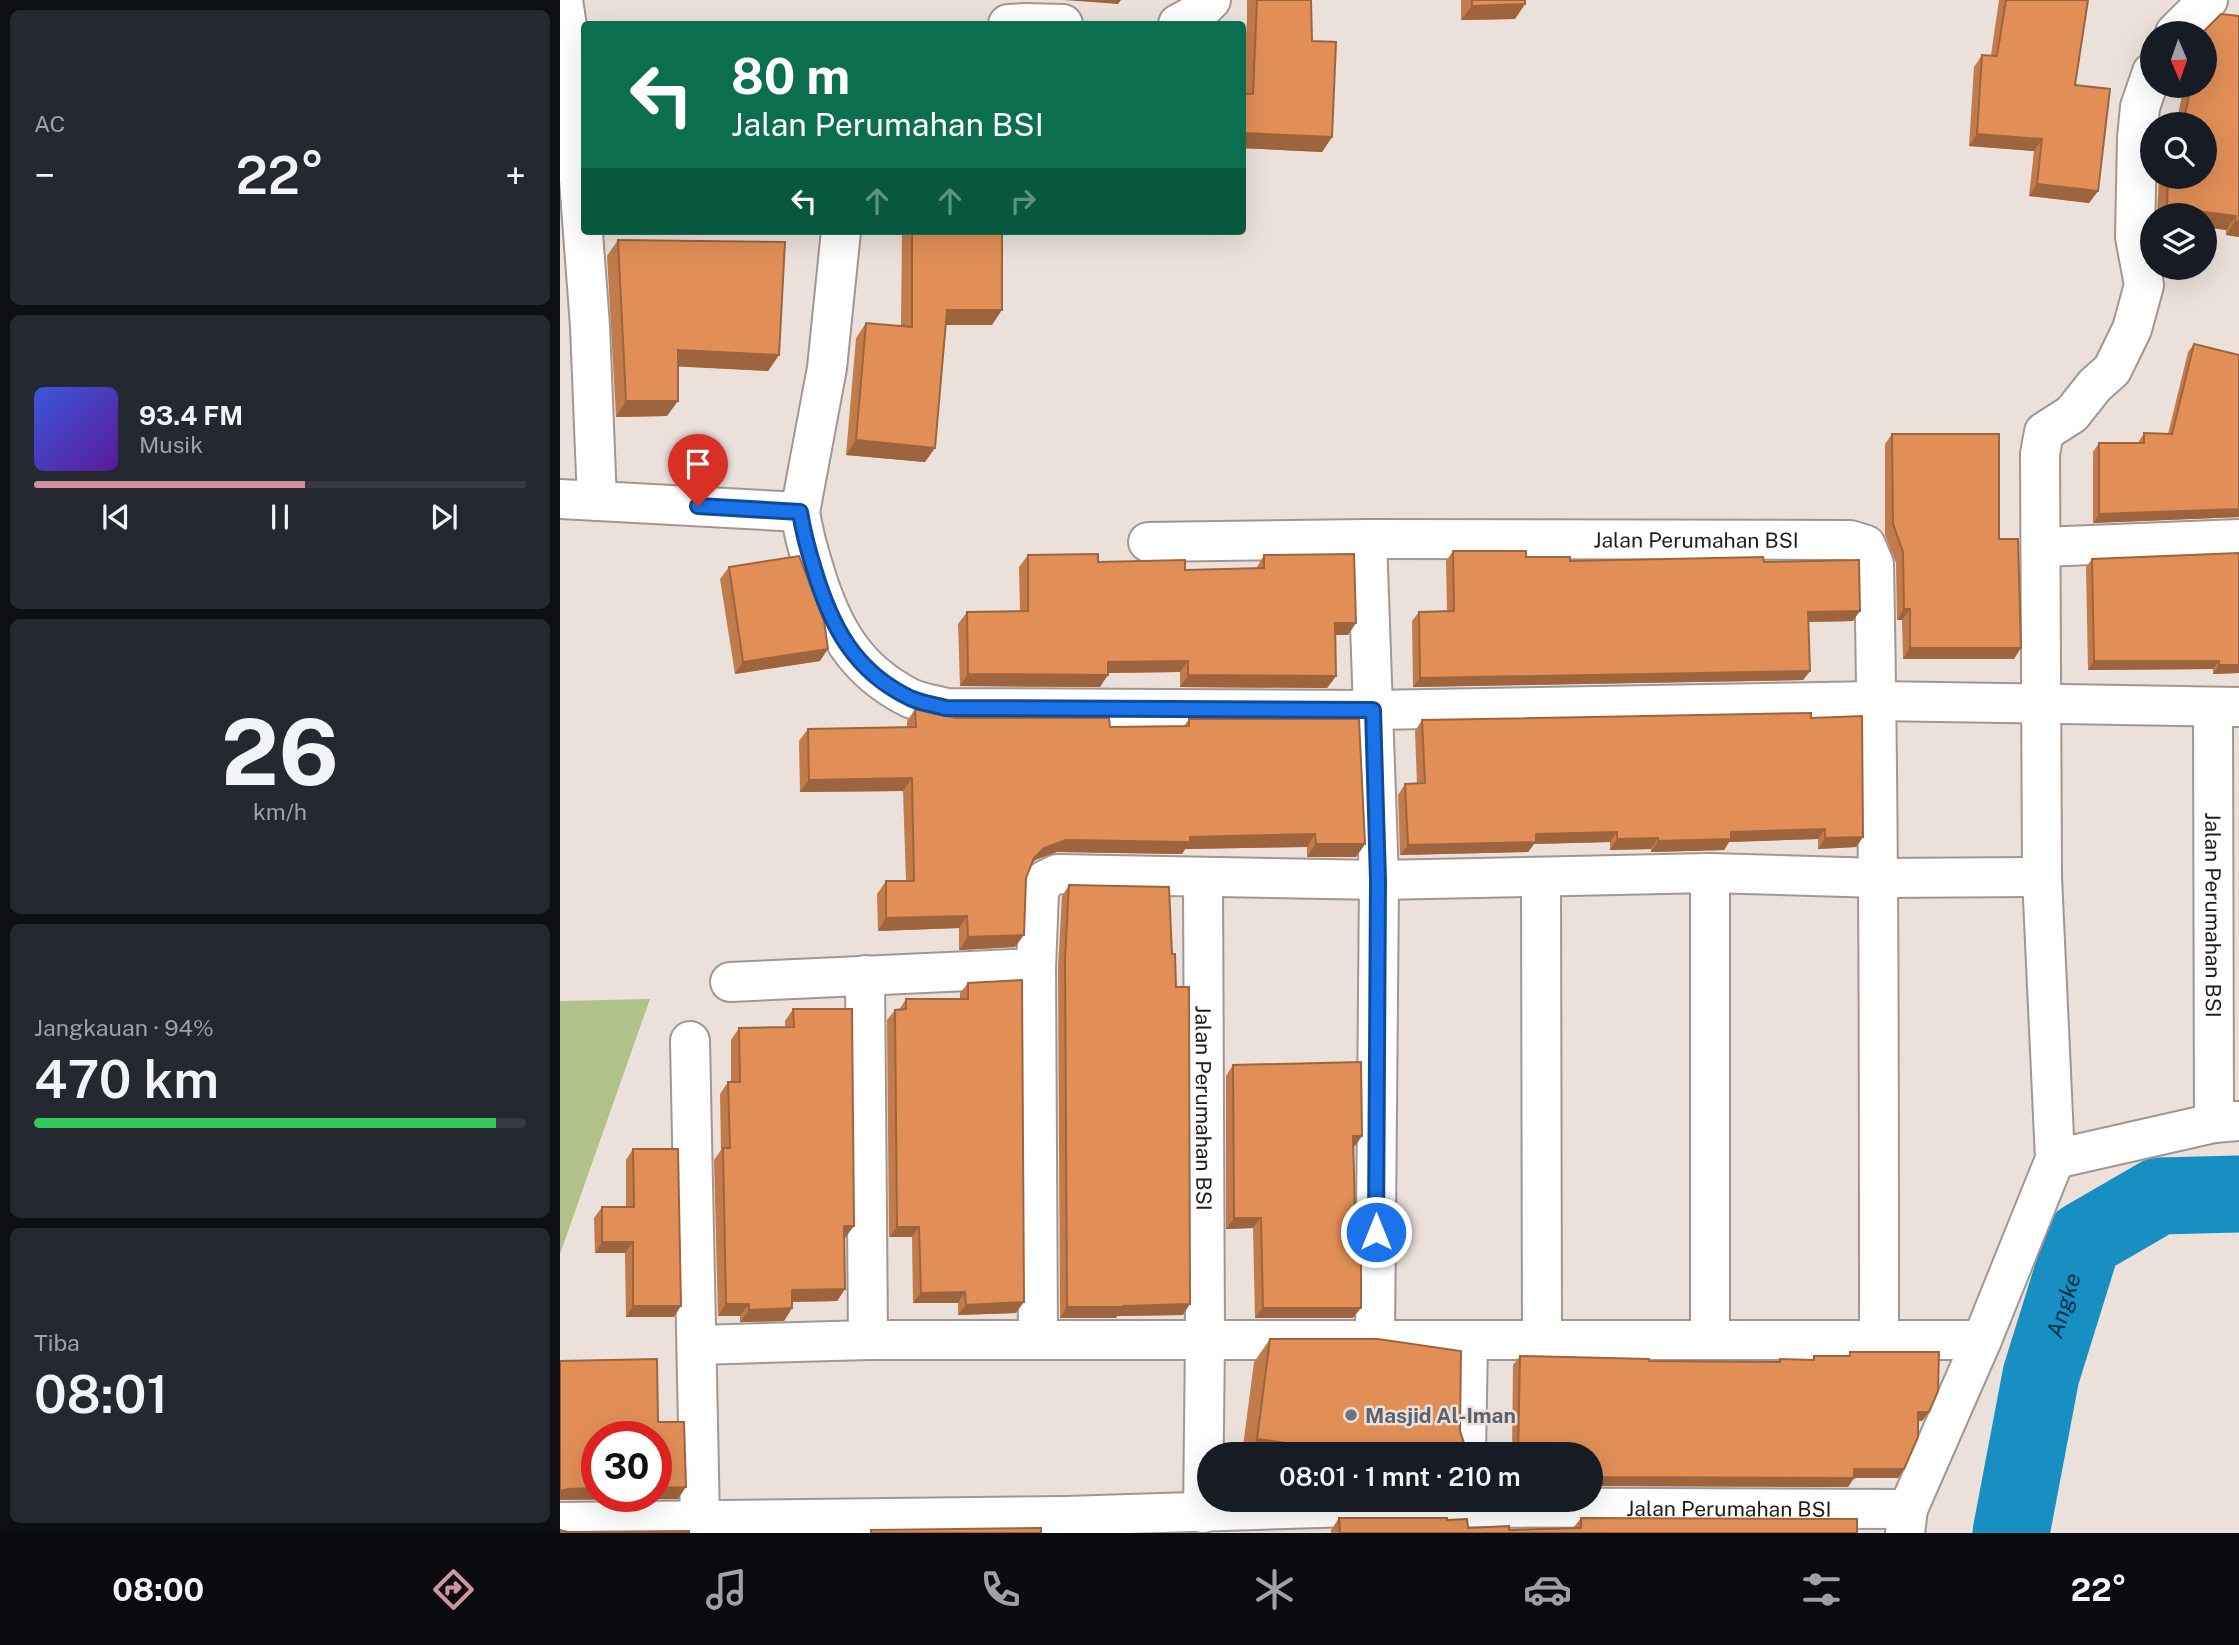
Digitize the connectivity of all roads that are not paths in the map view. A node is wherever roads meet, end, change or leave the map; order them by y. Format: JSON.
{"nodes":[{"id":1,"x":564,"y":0,"type":"edge"},
{"id":2,"x":1211,"y":0,"type":"edge"},
{"id":3,"x":2208,"y":0,"type":"edge"},
{"id":4,"x":1183,"y":21,"type":"edge"},
{"id":5,"x":2187,"y":21,"type":"edge"},
{"id":6,"x":2143,"y":98,"type":"edge"},
{"id":7,"x":581,"y":206,"type":"edge"},
{"id":8,"x":583,"y":235,"type":"edge"},
{"id":9,"x":841,"y":235,"type":"edge"},
{"id":10,"x":578,"y":500,"type":"edge"},
{"id":11,"x":800,"y":512,"type":"junction"},
{"id":12,"x":1367,"y":539,"type":"junction"},
{"id":13,"x":2239,"y":539,"type":"edge"},
{"id":14,"x":1148,"y":542,"type":"dead end"},
{"id":15,"x":2042,"y":547,"type":"junction"},
{"id":16,"x":1876,"y":701,"type":"junction"},
{"id":17,"x":2042,"y":704,"type":"junction"},
{"id":18,"x":2226,"y":707,"type":"edge"},
{"id":19,"x":1373,"y":710,"type":"junction"},
{"id":20,"x":1710,"y":873,"type":"junction"},
{"id":21,"x":1203,"y":877,"type":"junction"},
{"id":22,"x":1541,"y":877,"type":"junction"},
{"id":23,"x":2042,"y":877,"type":"junction"},
{"id":24,"x":1879,"y":878,"type":"junction"},
{"id":25,"x":1378,"y":880,"type":"junction"},
{"id":26,"x":1036,"y":968,"type":"junction"},
{"id":27,"x":865,"y":975,"type":"junction"},
{"id":28,"x":730,"y":982,"type":"dead end"},
{"id":29,"x":691,"y":1041,"type":"dead end"},
{"id":30,"x":2226,"y":1122,"type":"edge"},
{"id":31,"x":2056,"y":1159,"type":"junction"},
{"id":32,"x":1710,"y":1338,"type":"junction"},
{"id":33,"x":1879,"y":1339,"type":"junction"},
{"id":34,"x":868,"y":1340,"type":"junction"},
{"id":35,"x":1038,"y":1340,"type":"junction"},
{"id":36,"x":1205,"y":1340,"type":"junction"},
{"id":37,"x":1375,"y":1340,"type":"junction"},
{"id":38,"x":1542,"y":1340,"type":"junction"},
{"id":39,"x":1982,"y":1340,"type":"junction"},
{"id":40,"x":1468,"y":1341,"type":"junction"},
{"id":41,"x":697,"y":1345,"type":"junction"},
{"id":42,"x":1466,"y":1442,"type":"edge"},
{"id":43,"x":1603,"y":1509,"type":"edge"},
{"id":44,"x":1333,"y":1512,"type":"edge"},
{"id":45,"x":1203,"y":1513,"type":"junction"},
{"id":46,"x":700,"y":1520,"type":"junction"},
{"id":47,"x":1298,"y":1521,"type":"edge"},
{"id":48,"x":1906,"y":1521,"type":"edge"},
{"id":49,"x":560,"y":1522,"type":"edge"},
{"id":50,"x":1065,"y":1525,"type":"edge"},
{"id":51,"x":825,"y":1526,"type":"edge"},
{"id":52,"x":635,"y":1527,"type":"edge"}],
"edges":[{"from":1,"to":7,"type":"street"},
{"from":2,"to":4,"type":"street"},
{"from":3,"to":5,"type":"street"},
{"from":6,"to":15,"type":"street","name":"Jalan Perumahan BSI"},
{"from":8,"to":10,"type":"street"},
{"from":9,"to":11,"type":"street"},
{"from":10,"to":11,"type":"street"},
{"from":11,"to":19,"type":"street","name":"Jalan Perumahan BSI"},
{"from":12,"to":14,"type":"street","name":"Jalan Perumahan BSI"},
{"from":12,"to":16,"type":"street","name":"Jalan Perumahan BSI"},
{"from":12,"to":19,"type":"street"},
{"from":13,"to":15,"type":"street"},
{"from":15,"to":17,"type":"street","name":"Jalan Perumahan BSI"},
{"from":16,"to":17,"type":"street","name":"Jalan Perumahan BSI"},
{"from":16,"to":19,"type":"street","name":"Jalan Perumahan BSI"},
{"from":16,"to":24,"type":"street","name":"Jalan Perumahan BSI"},
{"from":17,"to":18,"type":"street","name":"Jalan Perumahan BSI"},
{"from":17,"to":23,"type":"street","name":"Jalan Perumahan BSI"},
{"from":18,"to":30,"type":"street","name":"Jalan Perumahan BSI"},
{"from":19,"to":25,"type":"street"},
{"from":20,"to":22,"type":"street"},
{"from":20,"to":24,"type":"street"},
{"from":20,"to":32,"type":"street"},
{"from":21,"to":25,"type":"street"},
{"from":21,"to":26,"type":"street"},
{"from":21,"to":36,"type":"street","name":"Jalan Perumahan BSI"},
{"from":22,"to":25,"type":"street"},
{"from":22,"to":38,"type":"street"},
{"from":23,"to":24,"type":"street"},
{"from":23,"to":31,"type":"street","name":"Jalan Perumahan BSI"},
{"from":24,"to":33,"type":"street","name":"Jalan Perumahan BSI"},
{"from":25,"to":37,"type":"street"},
{"from":26,"to":27,"type":"street"},
{"from":26,"to":35,"type":"street"},
{"from":27,"to":28,"type":"street"},
{"from":27,"to":34,"type":"street"},
{"from":29,"to":41,"type":"street"},
{"from":30,"to":31,"type":"street","name":"Jalan Perumahan BSI"},
{"from":31,"to":39,"type":"street","name":"Jalan Perumahan BSI"},
{"from":32,"to":33,"type":"street"},
{"from":32,"to":38,"type":"street"},
{"from":33,"to":39,"type":"street"},
{"from":34,"to":35,"type":"street"},
{"from":34,"to":41,"type":"street"},
{"from":35,"to":36,"type":"street"},
{"from":36,"to":37,"type":"street"},
{"from":36,"to":45,"type":"street","name":"Jalan Perumahan BSI"},
{"from":37,"to":40,"type":"street"},
{"from":38,"to":40,"type":"street"},
{"from":39,"to":48,"type":"street","name":"Jalan Perumahan BSI"},
{"from":40,"to":42,"type":"street"},
{"from":41,"to":46,"type":"street"},
{"from":43,"to":48,"type":"street","name":"Jalan Perumahan BSI"},
{"from":44,"to":47,"type":"street","name":"Jalan Perumahan BSI"},
{"from":45,"to":47,"type":"street","name":"Jalan Perumahan BSI"},
{"from":45,"to":50,"type":"street","name":"Jalan Perumahan BSI"},
{"from":46,"to":51,"type":"street","name":"Jalan Perumahan BSI"},
{"from":46,"to":52,"type":"street","name":"Jalan Perumahan BSI"},
{"from":49,"to":52,"type":"street","name":"Jalan Perumahan BSI"},
{"from":50,"to":51,"type":"street","name":"Jalan Perumahan BSI"}]}
